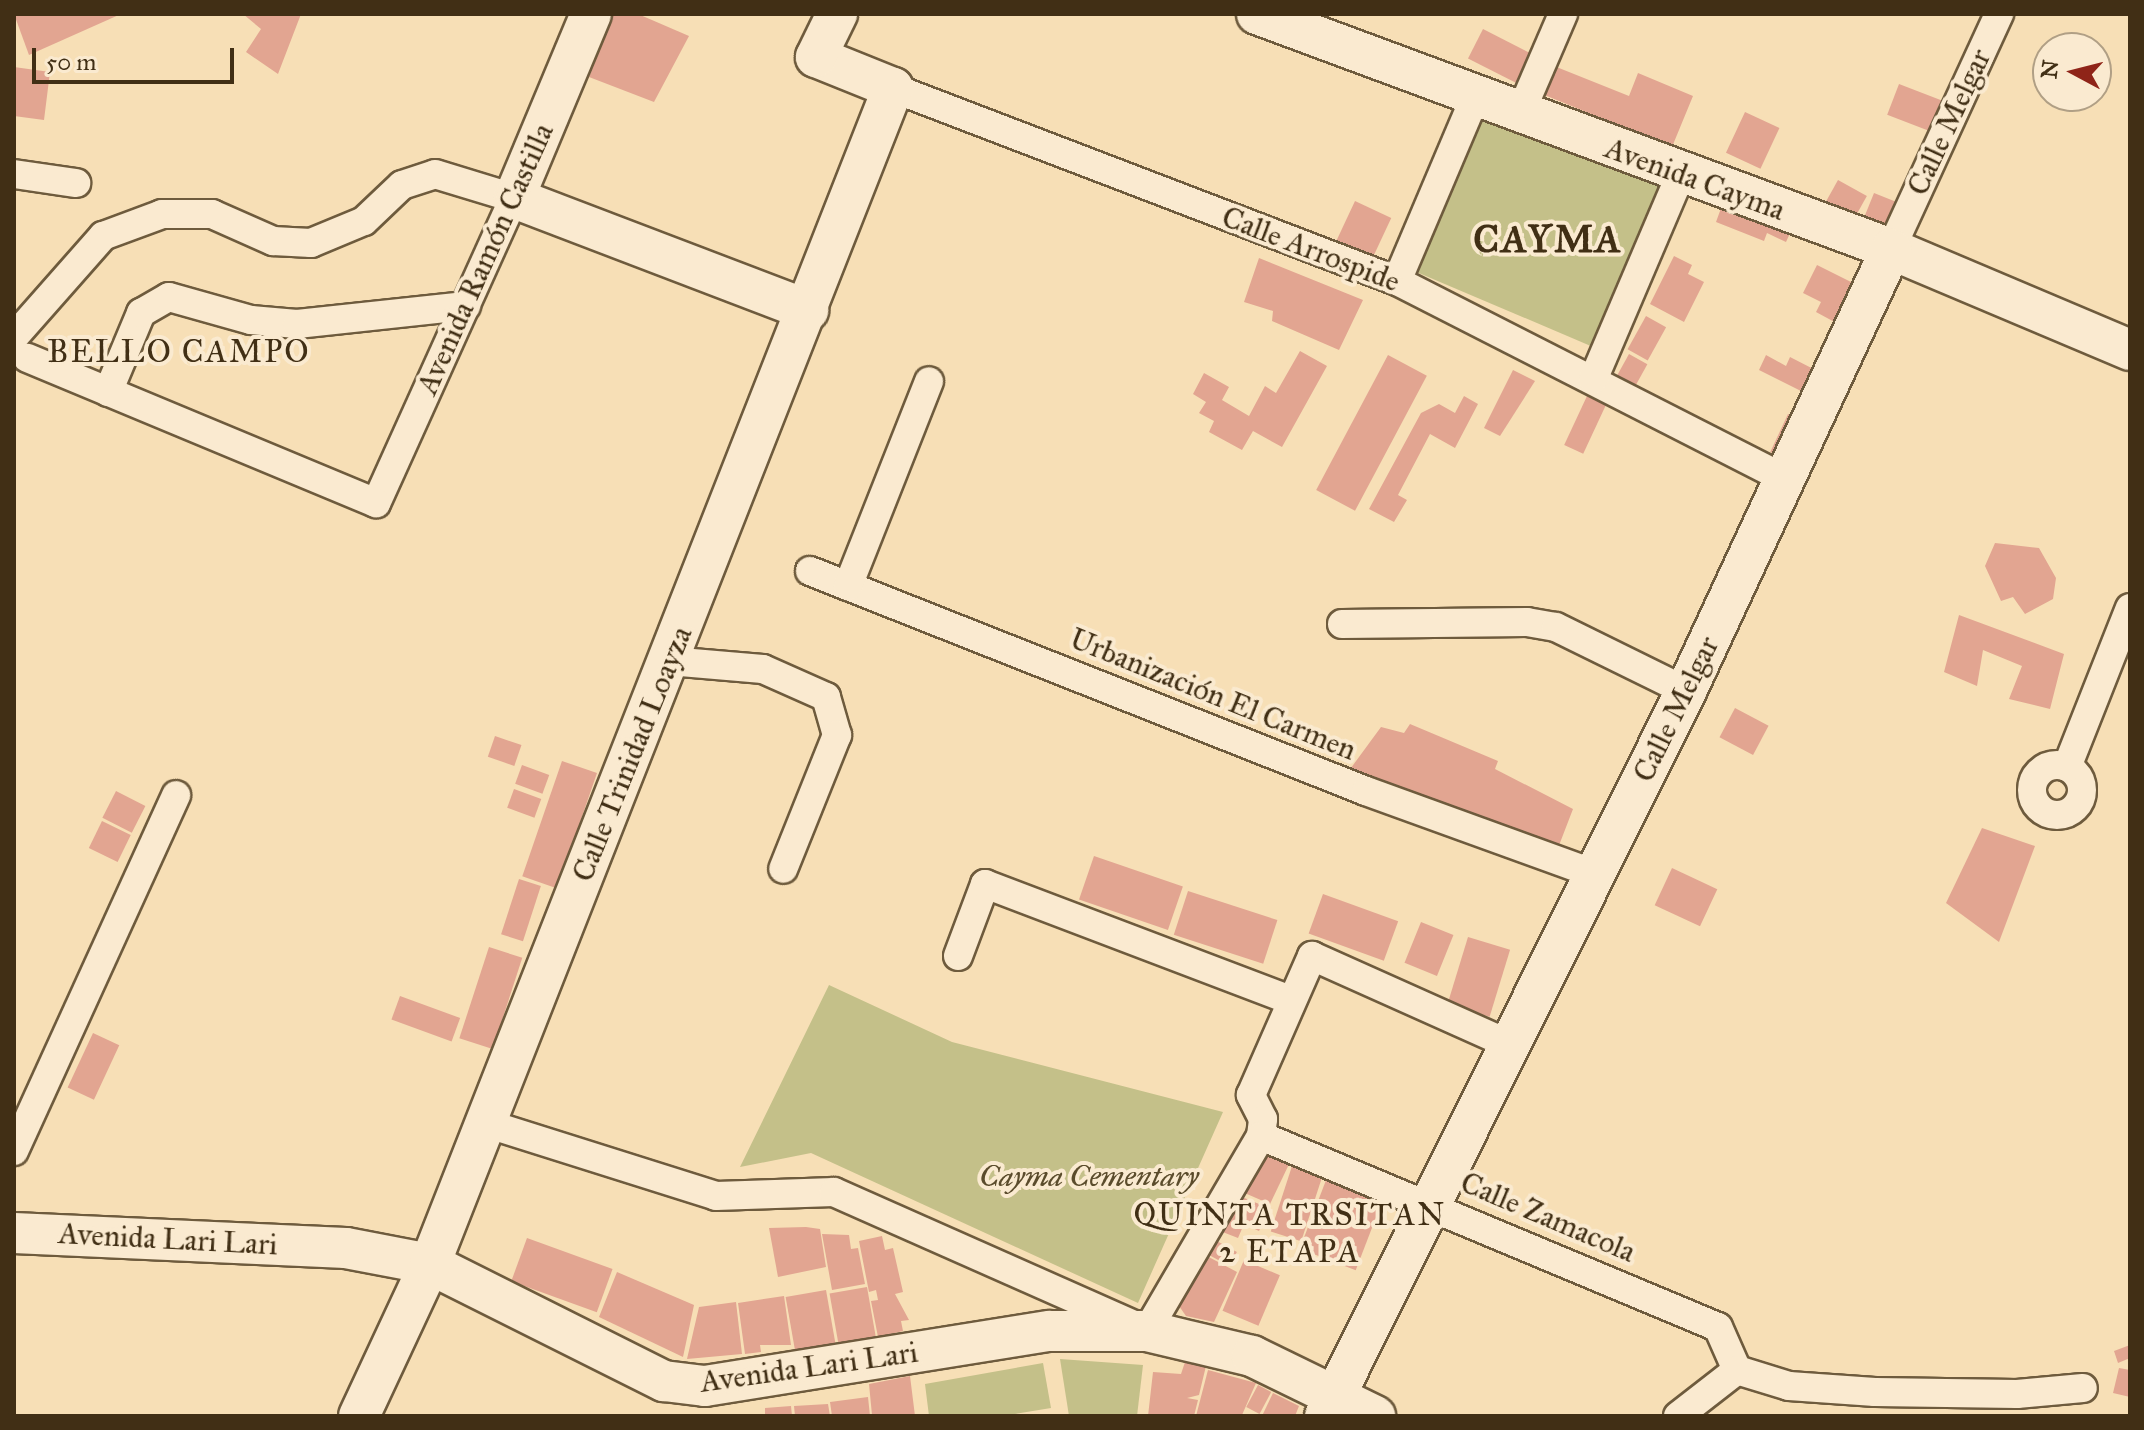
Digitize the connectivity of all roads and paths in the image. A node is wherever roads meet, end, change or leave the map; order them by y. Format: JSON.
{"nodes":[{"id":1,"x":591,"y":14,"type":"edge"},
{"id":2,"x":837,"y":14,"type":"edge"},
{"id":3,"x":1257,"y":14,"type":"edge"},
{"id":4,"x":1563,"y":14,"type":"edge"},
{"id":5,"x":1999,"y":14,"type":"edge"},
{"id":6,"x":893,"y":88,"type":"junction"},
{"id":7,"x":1475,"y":97,"type":"junction"},
{"id":8,"x":1520,"y":114,"type":"junction"},
{"id":9,"x":14,"y":174,"type":"edge"},
{"id":10,"x":1680,"y":176,"type":"junction"},
{"id":11,"x":76,"y":183,"type":"dead end"},
{"id":12,"x":514,"y":198,"type":"junction"},
{"id":13,"x":1891,"y":249,"type":"junction"},
{"id":14,"x":1397,"y":281,"type":"junction"},
{"id":15,"x":466,"y":306,"type":"junction"},
{"id":16,"x":808,"y":310,"type":"junction"},
{"id":17,"x":21,"y":347,"type":"edge"},
{"id":18,"x":2130,"y":350,"type":"edge"},
{"id":19,"x":1593,"y":380,"type":"junction"},
{"id":20,"x":929,"y":381,"type":"dead end"},
{"id":21,"x":108,"y":392,"type":"junction"},
{"id":22,"x":1788,"y":480,"type":"junction"},
{"id":23,"x":810,"y":571,"type":"dead end"},
{"id":24,"x":848,"y":586,"type":"junction"},
{"id":25,"x":2130,"y":608,"type":"edge"},
{"id":26,"x":1342,"y":624,"type":"dead end"},
{"id":27,"x":669,"y":661,"type":"junction"},
{"id":28,"x":1686,"y":691,"type":"junction"},
{"id":29,"x":2067,"y":767,"type":"dead end"},
{"id":30,"x":176,"y":795,"type":"dead end"},
{"id":31,"x":783,"y":869,"type":"dead end"},
{"id":32,"x":1593,"y":873,"type":"junction"},
{"id":33,"x":958,"y":956,"type":"dead end"},
{"id":34,"x":1291,"y":1000,"type":"junction"},
{"id":35,"x":1509,"y":1044,"type":"junction"},
{"id":36,"x":485,"y":1123,"type":"junction"},
{"id":37,"x":1261,"y":1136,"type":"junction"},
{"id":38,"x":14,"y":1151,"type":"edge"},
{"id":39,"x":1430,"y":1203,"type":"junction"},
{"id":40,"x":14,"y":1233,"type":"edge"},
{"id":41,"x":430,"y":1264,"type":"junction"},
{"id":42,"x":1070,"y":1316,"type":"junction"},
{"id":43,"x":1147,"y":1331,"type":"junction"},
{"id":44,"x":1737,"y":1370,"type":"junction"},
{"id":45,"x":2083,"y":1388,"type":"dead end"},
{"id":46,"x":1330,"y":1406,"type":"edge"},
{"id":47,"x":359,"y":1416,"type":"edge"},
{"id":48,"x":1375,"y":1416,"type":"edge"},
{"id":49,"x":1678,"y":1416,"type":"edge"}],
"edges":[{"from":1,"to":12,"type":"street","name":"Avenida Ramón Castilla"},
{"from":2,"to":6,"type":"street","name":"Calle Arrospide"},
{"from":3,"to":7,"type":"street","name":"Avenida Cayma"},
{"from":4,"to":8,"type":"street"},
{"from":5,"to":13,"type":"street","name":"Calle Melgar"},
{"from":6,"to":14,"type":"street","name":"Calle Arrospide"},
{"from":6,"to":16,"type":"street","name":"Calle Trinidad Loayza"},
{"from":7,"to":8,"type":"street","name":"Avenida Cayma"},
{"from":7,"to":14,"type":"street"},
{"from":8,"to":10,"type":"street","name":"Avenida Cayma"},
{"from":9,"to":11,"type":"street"},
{"from":10,"to":13,"type":"street","name":"Avenida Cayma"},
{"from":10,"to":19,"type":"street"},
{"from":12,"to":15,"type":"street","name":"Avenida Ramón Castilla"},
{"from":12,"to":16,"type":"street"},
{"from":12,"to":17,"type":"street"},
{"from":13,"to":18,"type":"street","name":"Avenida Cayma"},
{"from":13,"to":22,"type":"street","name":"Calle Melgar"},
{"from":14,"to":19,"type":"street","name":"Calle Arrospide"},
{"from":15,"to":21,"type":"street"},
{"from":15,"to":21,"type":"street","name":"Avenida Ramón Castilla"},
{"from":16,"to":27,"type":"street","name":"Calle Trinidad Loayza"},
{"from":17,"to":21,"type":"street"},
{"from":19,"to":22,"type":"street","name":"Calle Arrospide"},
{"from":20,"to":24,"type":"street"},
{"from":22,"to":28,"type":"street","name":"Calle Melgar"},
{"from":23,"to":24,"type":"street","name":"Urbanización El Carmen"},
{"from":24,"to":32,"type":"street","name":"Urbanización El Carmen"},
{"from":25,"to":29,"type":"street"},
{"from":26,"to":28,"type":"street"},
{"from":27,"to":31,"type":"street"},
{"from":27,"to":36,"type":"street","name":"Calle Trinidad Loayza"},
{"from":28,"to":32,"type":"street","name":"Calle Melgar"},
{"from":30,"to":38,"type":"street"},
{"from":32,"to":35,"type":"street","name":"Calle Melgar"},
{"from":33,"to":34,"type":"street"},
{"from":34,"to":35,"type":"street"},
{"from":34,"to":37,"type":"street"},
{"from":35,"to":39,"type":"street","name":"Calle Melgar"},
{"from":36,"to":41,"type":"street","name":"Calle Trinidad Loayza"},
{"from":36,"to":42,"type":"street"},
{"from":37,"to":39,"type":"street","name":"Calle Zamacola"},
{"from":37,"to":43,"type":"street"},
{"from":39,"to":44,"type":"street","name":"Calle Zamacola"},
{"from":39,"to":46,"type":"street","name":"Calle Melgar"},
{"from":40,"to":41,"type":"street","name":"Avenida Lari Lari"},
{"from":41,"to":42,"type":"street","name":"Avenida Lari Lari"},
{"from":41,"to":47,"type":"street","name":"Calle Trinidad Loayza"},
{"from":42,"to":43,"type":"street","name":"Avenida Lari Lari"},
{"from":43,"to":46,"type":"street","name":"Avenida Lari Lari"},
{"from":44,"to":45,"type":"street"},
{"from":44,"to":49,"type":"street"},
{"from":46,"to":48,"type":"street","name":"Avenida Lari Lari"}]}
